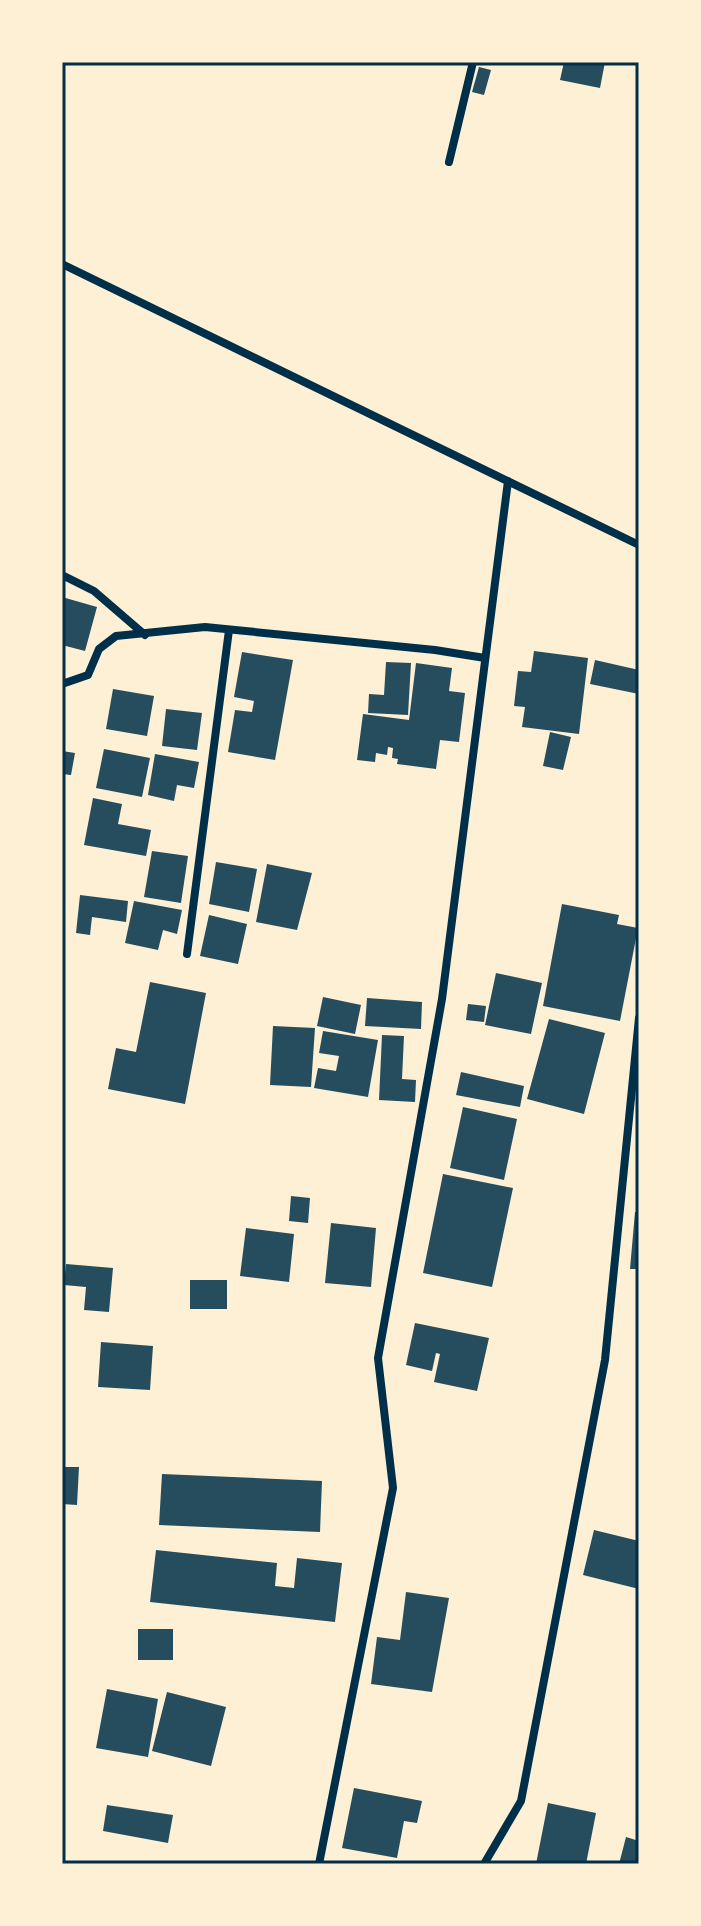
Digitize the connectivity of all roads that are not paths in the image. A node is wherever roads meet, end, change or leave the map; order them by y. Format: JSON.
{"nodes":[{"id":1,"x":473,"y":62,"type":"edge"},
{"id":2,"x":449,"y":162,"type":"dead end"},
{"id":3,"x":62,"y":264,"type":"edge"},
{"id":4,"x":508,"y":481,"type":"junction"},
{"id":5,"x":639,"y":545,"type":"edge"},
{"id":6,"x":62,"y":575,"type":"edge"},
{"id":7,"x":229,"y":630,"type":"junction"},
{"id":8,"x":145,"y":635,"type":"junction"},
{"id":9,"x":485,"y":658,"type":"junction"},
{"id":10,"x":62,"y":684,"type":"edge"},
{"id":11,"x":187,"y":954,"type":"dead end"},
{"id":12,"x":639,"y":1018,"type":"edge"},
{"id":13,"x":319,"y":1864,"type":"edge"},
{"id":14,"x":484,"y":1864,"type":"edge"}],
"edges":[{"from":1,"to":2,"type":"street"},
{"from":3,"to":4,"type":"street"},
{"from":4,"to":5,"type":"street"},
{"from":4,"to":9,"type":"street"},
{"from":6,"to":8,"type":"street"},
{"from":7,"to":8,"type":"street"},
{"from":7,"to":9,"type":"street"},
{"from":7,"to":11,"type":"street"},
{"from":8,"to":10,"type":"street"},
{"from":9,"to":13,"type":"street"},
{"from":12,"to":14,"type":"street"}]}
